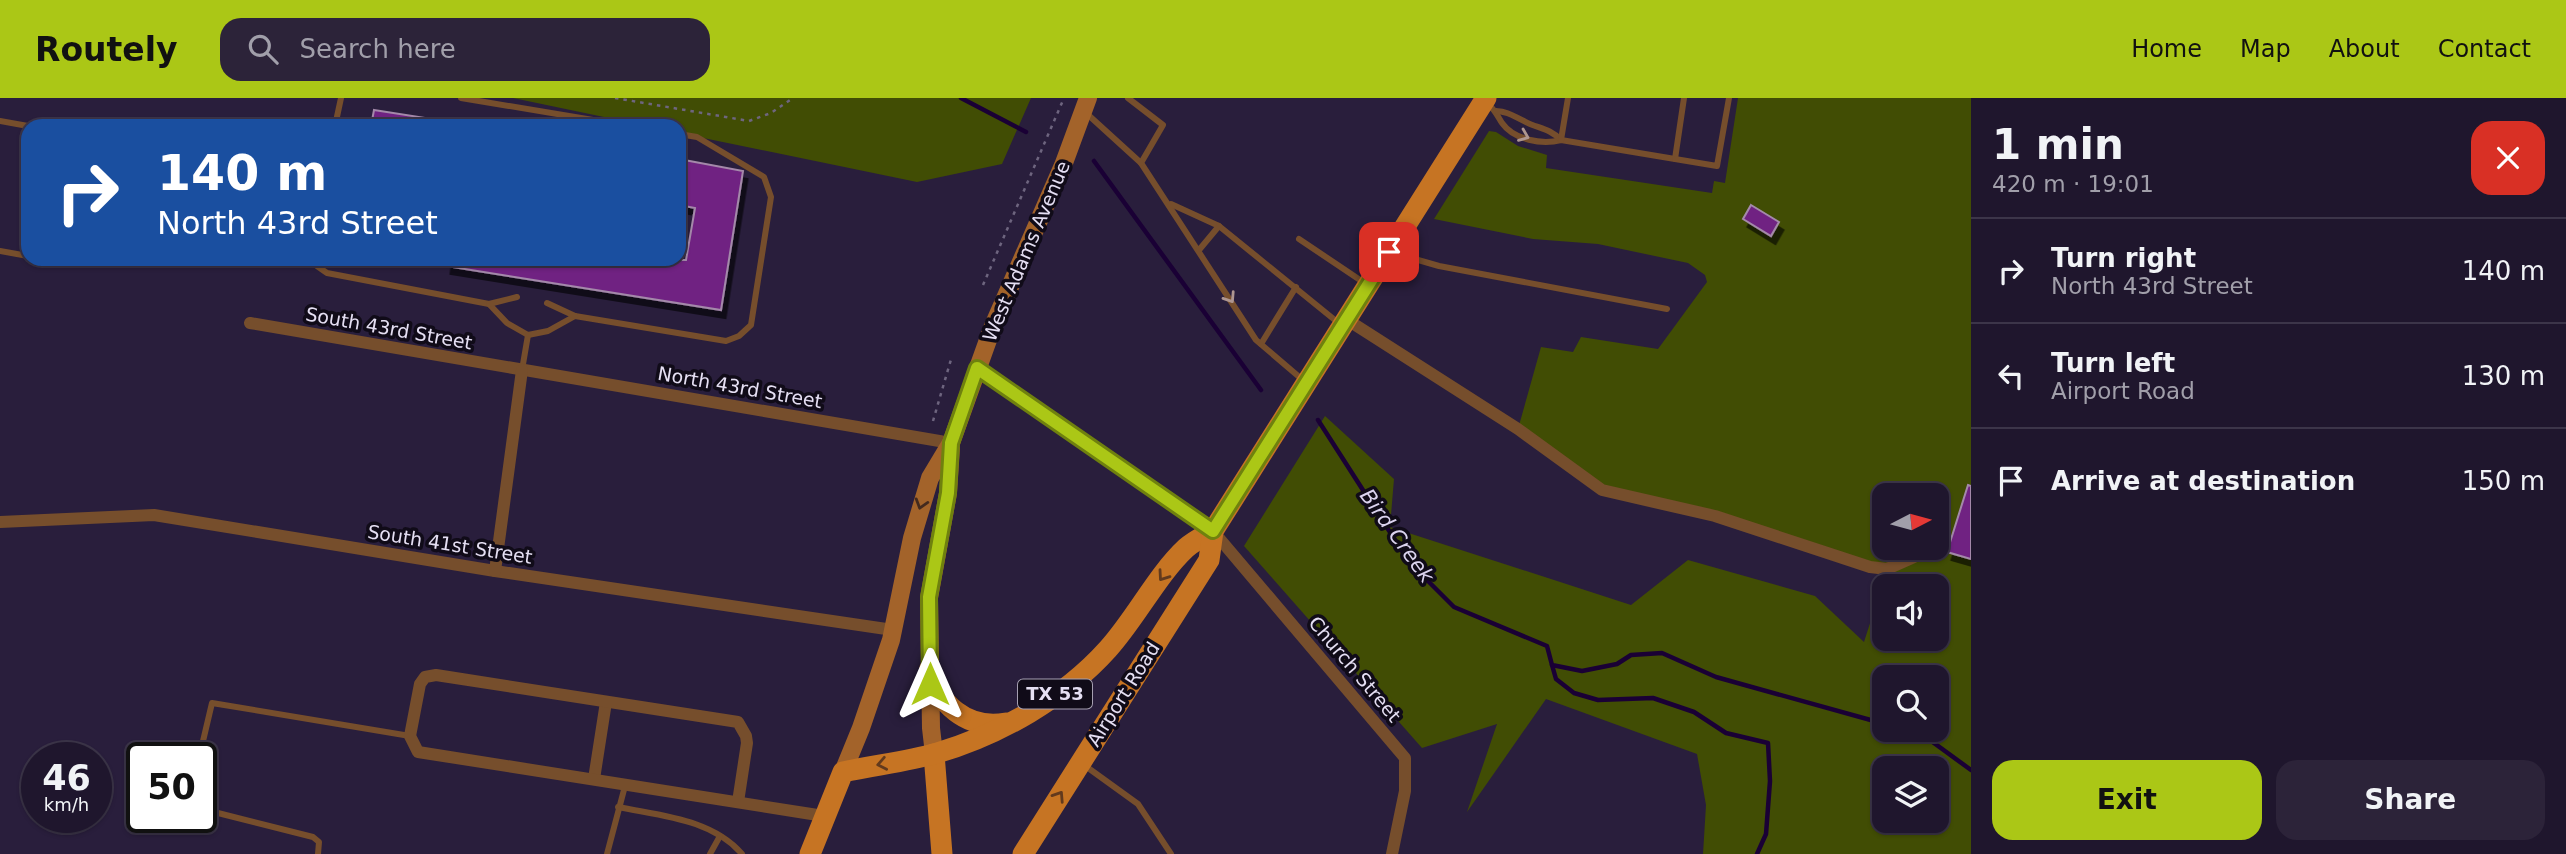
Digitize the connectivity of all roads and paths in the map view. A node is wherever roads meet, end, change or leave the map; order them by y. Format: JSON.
{"nodes":[{"id":1,"x":341,"y":98,"type":"edge"},
{"id":2,"x":461,"y":98,"type":"edge"},
{"id":3,"x":615,"y":98,"type":"edge"},
{"id":4,"x":793,"y":98,"type":"edge"},
{"id":5,"x":1064,"y":98,"type":"edge"},
{"id":6,"x":1128,"y":98,"type":"edge"},
{"id":7,"x":1568,"y":98,"type":"edge"},
{"id":8,"x":1684,"y":98,"type":"edge"},
{"id":9,"x":1730,"y":98,"type":"edge"},
{"id":10,"x":1488,"y":103,"type":"edge"},
{"id":11,"x":1086,"y":104,"type":"edge"},
{"id":12,"x":336,"y":119,"type":"edge"},
{"id":13,"x":587,"y":119,"type":"edge"},
{"id":14,"x":0,"y":121,"type":"edge"},
{"id":15,"x":21,"y":125,"type":"edge"},
{"id":16,"x":686,"y":135,"type":"edge"},
{"id":17,"x":1561,"y":139,"type":"junction"},
{"id":18,"x":1675,"y":159,"type":"junction"},
{"id":19,"x":1141,"y":163,"type":"junction"},
{"id":20,"x":1169,"y":203,"type":"junction"},
{"id":21,"x":1219,"y":226,"type":"junction"},
{"id":22,"x":1299,"y":239,"type":"dead end"},
{"id":23,"x":1199,"y":250,"type":"junction"},
{"id":24,"x":0,"y":251,"type":"edge"},
{"id":25,"x":1389,"y":252,"type":"junction"},
{"id":26,"x":21,"y":255,"type":"edge"},
{"id":27,"x":317,"y":266,"type":"edge"},
{"id":28,"x":983,"y":285,"type":"dead end"},
{"id":29,"x":1368,"y":285,"type":"junction"},
{"id":30,"x":1296,"y":287,"type":"junction"},
{"id":31,"x":517,"y":297,"type":"dead end"},
{"id":32,"x":547,"y":303,"type":"dead end"},
{"id":33,"x":489,"y":304,"type":"junction"},
{"id":34,"x":1667,"y":309,"type":"dead end"},
{"id":35,"x":575,"y":316,"type":"junction"},
{"id":36,"x":1344,"y":322,"type":"junction"},
{"id":37,"x":250,"y":323,"type":"dead end"},
{"id":38,"x":528,"y":335,"type":"junction"},
{"id":39,"x":1261,"y":344,"type":"junction"},
{"id":40,"x":953,"y":356,"type":"dead end"},
{"id":41,"x":977,"y":368,"type":"junction"},
{"id":42,"x":523,"y":370,"type":"junction"},
{"id":43,"x":1306,"y":383,"type":"junction"},
{"id":44,"x":933,"y":421,"type":"dead end"},
{"id":45,"x":951,"y":443,"type":"junction"},
{"id":46,"x":0,"y":522,"type":"edge"},
{"id":47,"x":1213,"y":531,"type":"junction"},
{"id":48,"x":1907,"y":560,"type":"edge"},
{"id":49,"x":495,"y":571,"type":"junction"},
{"id":50,"x":893,"y":630,"type":"junction"},
{"id":51,"x":930,"y":668,"type":"junction"},
{"id":52,"x":606,"y":702,"type":"junction"},
{"id":53,"x":1011,"y":722,"type":"junction"},
{"id":54,"x":410,"y":736,"type":"junction"},
{"id":55,"x":203,"y":742,"type":"edge"},
{"id":56,"x":934,"y":754,"type":"junction"},
{"id":57,"x":1080,"y":762,"type":"junction"},
{"id":58,"x":843,"y":772,"type":"junction"},
{"id":59,"x":594,"y":779,"type":"junction"},
{"id":60,"x":625,"y":786,"type":"junction"},
{"id":61,"x":738,"y":802,"type":"junction"},
{"id":62,"x":618,"y":807,"type":"junction"},
{"id":63,"x":217,"y":813,"type":"edge"},
{"id":64,"x":824,"y":816,"type":"junction"},
{"id":65,"x":720,"y":836,"type":"junction"},
{"id":66,"x":318,"y":854,"type":"edge"},
{"id":67,"x":607,"y":854,"type":"edge"},
{"id":68,"x":710,"y":854,"type":"edge"},
{"id":69,"x":742,"y":854,"type":"edge"},
{"id":70,"x":810,"y":854,"type":"edge"},
{"id":71,"x":942,"y":854,"type":"edge"},
{"id":72,"x":1023,"y":854,"type":"edge"},
{"id":73,"x":1171,"y":854,"type":"edge"},
{"id":74,"x":1392,"y":854,"type":"edge"}],
"edges":[{"from":1,"to":12,"type":"lane"},
{"from":2,"to":13,"type":"lane"},
{"from":3,"to":4,"type":"path"},
{"from":5,"to":28,"type":"path"},
{"from":6,"to":19,"type":"lane"},
{"from":7,"to":17,"type":"lane"},
{"from":8,"to":18,"type":"lane"},
{"from":9,"to":18,"type":"lane"},
{"from":10,"to":17,"type":"lane"},
{"from":10,"to":17,"type":"lane","one_way":true},
{"from":10,"to":25,"type":"main road","name":"Airport Road","number":"TX 53"},
{"from":11,"to":19,"type":"lane"},
{"from":11,"to":41,"type":"main road","name":"West Adams Avenue"},
{"from":14,"to":15,"type":"lane"},
{"from":16,"to":35,"type":"lane"},
{"from":17,"to":18,"type":"lane"},
{"from":19,"to":20,"type":"lane"},
{"from":20,"to":21,"type":"lane"},
{"from":20,"to":23,"type":"lane"},
{"from":21,"to":23,"type":"lane"},
{"from":21,"to":30,"type":"lane"},
{"from":22,"to":29,"type":"lane"},
{"from":23,"to":39,"type":"lane","one_way":true},
{"from":24,"to":26,"type":"lane"},
{"from":25,"to":29,"type":"main road","name":"Airport Road","number":"TX 53"},
{"from":25,"to":34,"type":"lane"},
{"from":27,"to":33,"type":"lane"},
{"from":29,"to":36,"type":"main road","name":"Airport Road","number":"TX 53"},
{"from":30,"to":36,"type":"lane"},
{"from":30,"to":39,"type":"lane"},
{"from":31,"to":33,"type":"lane"},
{"from":32,"to":35,"type":"lane"},
{"from":33,"to":38,"type":"lane"},
{"from":35,"to":38,"type":"lane"},
{"from":36,"to":43,"type":"main road","name":"Airport Road","number":"TX 53"},
{"from":36,"to":48,"type":"street"},
{"from":37,"to":42,"type":"street","name":"South 43rd Street"},
{"from":38,"to":42,"type":"lane"},
{"from":39,"to":43,"type":"lane"},
{"from":40,"to":44,"type":"path"},
{"from":41,"to":45,"type":"main road","name":"West Adams Avenue"},
{"from":41,"to":47,"type":"street"},
{"from":42,"to":45,"type":"street","name":"North 43rd Street"},
{"from":42,"to":49,"type":"street"},
{"from":43,"to":47,"type":"main road","name":"Airport Road","number":"TX 53"},
{"from":45,"to":50,"type":"main road","name":"West Adams Avenue","one_way":true},
{"from":45,"to":51,"type":"main road","name":"West Adams Avenue"},
{"from":46,"to":49,"type":"street","name":"South 41st Street"},
{"from":47,"to":53,"type":"main road","name":"Airport Road","number":"TX 53","one_way":true},
{"from":47,"to":57,"type":"main road","name":"Airport Road","number":"TX 53"},
{"from":47,"to":74,"type":"street","name":"Church Street"},
{"from":49,"to":50,"type":"street","name":"South 41st Street"},
{"from":50,"to":58,"type":"main road","name":"West Adams Avenue"},
{"from":51,"to":53,"type":"main road"},
{"from":51,"to":56,"type":"main road","name":"West Adams Avenue"},
{"from":52,"to":54,"type":"street"},
{"from":52,"to":59,"type":"street"},
{"from":52,"to":61,"type":"street"},
{"from":53,"to":56,"type":"main road","name":"Airport Road","number":"TX 53"},
{"from":54,"to":55,"type":"lane"},
{"from":54,"to":59,"type":"street"},
{"from":56,"to":58,"type":"main road","name":"Airport Road","number":"TX 53","one_way":true},
{"from":56,"to":71,"type":"main road"},
{"from":72,"to":57,"type":"main road","name":"Airport Road","number":"TX 53","one_way":true},
{"from":57,"to":73,"type":"lane"},
{"from":58,"to":64,"type":"main road","name":"West Adams Avenue"},
{"from":59,"to":60,"type":"street"},
{"from":60,"to":61,"type":"street"},
{"from":60,"to":62,"type":"lane"},
{"from":61,"to":64,"type":"street"},
{"from":62,"to":65,"type":"lane"},
{"from":62,"to":67,"type":"lane"},
{"from":63,"to":66,"type":"lane"},
{"from":64,"to":70,"type":"main road","name":"West Adams Avenue"},
{"from":65,"to":68,"type":"lane"},
{"from":65,"to":69,"type":"lane"}]}
